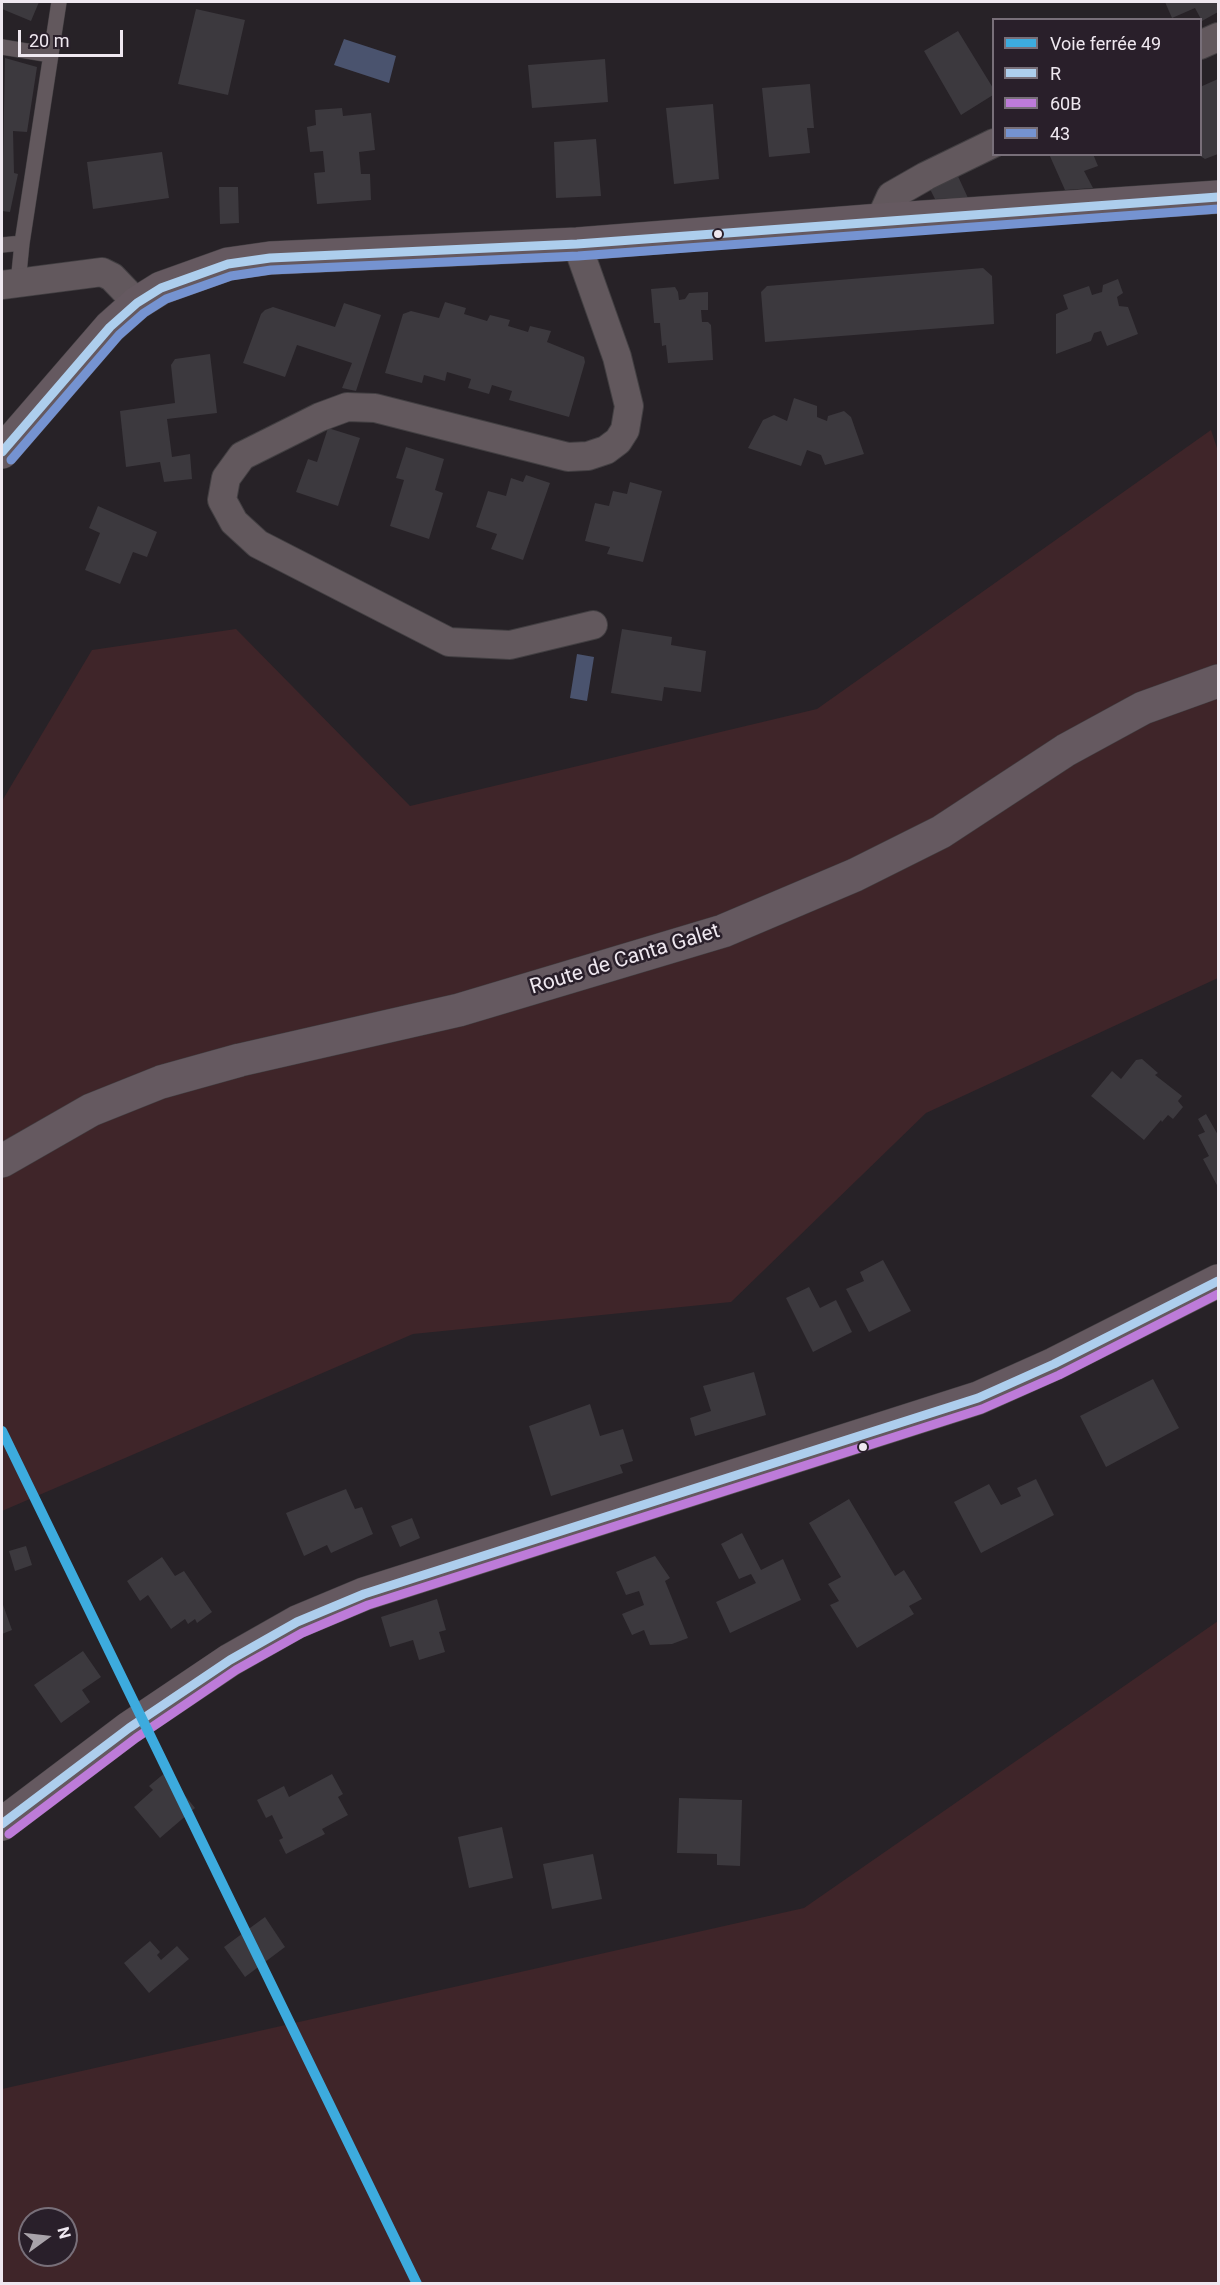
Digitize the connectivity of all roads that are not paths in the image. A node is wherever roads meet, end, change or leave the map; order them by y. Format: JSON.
{"nodes":[{"id":1,"x":58,"y":2,"type":"edge"},
{"id":2,"x":1218,"y":37,"type":"edge"},
{"id":3,"x":1202,"y":44,"type":"edge"},
{"id":4,"x":2,"y":47,"type":"edge"},
{"id":5,"x":51,"y":55,"type":"junction"},
{"id":6,"x":992,"y":143,"type":"edge"},
{"id":7,"x":1218,"y":197,"type":"edge"},
{"id":8,"x":880,"y":219,"type":"junction"},
{"id":9,"x":21,"y":243,"type":"junction"},
{"id":10,"x":577,"y":244,"type":"junction"},
{"id":11,"x":2,"y":245,"type":"edge"},
{"id":12,"x":10,"y":284,"type":"edge"},
{"id":13,"x":137,"y":303,"type":"junction"},
{"id":14,"x":2,"y":452,"type":"edge"},
{"id":15,"x":593,"y":626,"type":"dead end"},
{"id":16,"x":1218,"y":681,"type":"edge"},
{"id":17,"x":2,"y":1161,"type":"edge"},
{"id":18,"x":1218,"y":1281,"type":"edge"},
{"id":19,"x":2,"y":1824,"type":"edge"}],
"edges":[{"from":1,"to":5,"type":"lane"},
{"from":2,"to":3,"type":"street"},
{"from":4,"to":5,"type":"lane"},
{"from":5,"to":9,"type":"lane"},
{"from":6,"to":8,"type":"street"},
{"from":7,"to":8,"type":"street"},
{"from":8,"to":10,"type":"street"},
{"from":9,"to":11,"type":"lane"},
{"from":9,"to":12,"type":"lane"},
{"from":10,"to":13,"type":"street"},
{"from":10,"to":15,"type":"street"},
{"from":12,"to":13,"type":"street"},
{"from":13,"to":14,"type":"street"},
{"from":16,"to":17,"type":"street","name":"Route de Canta Galet"},
{"from":18,"to":19,"type":"street"}]}
